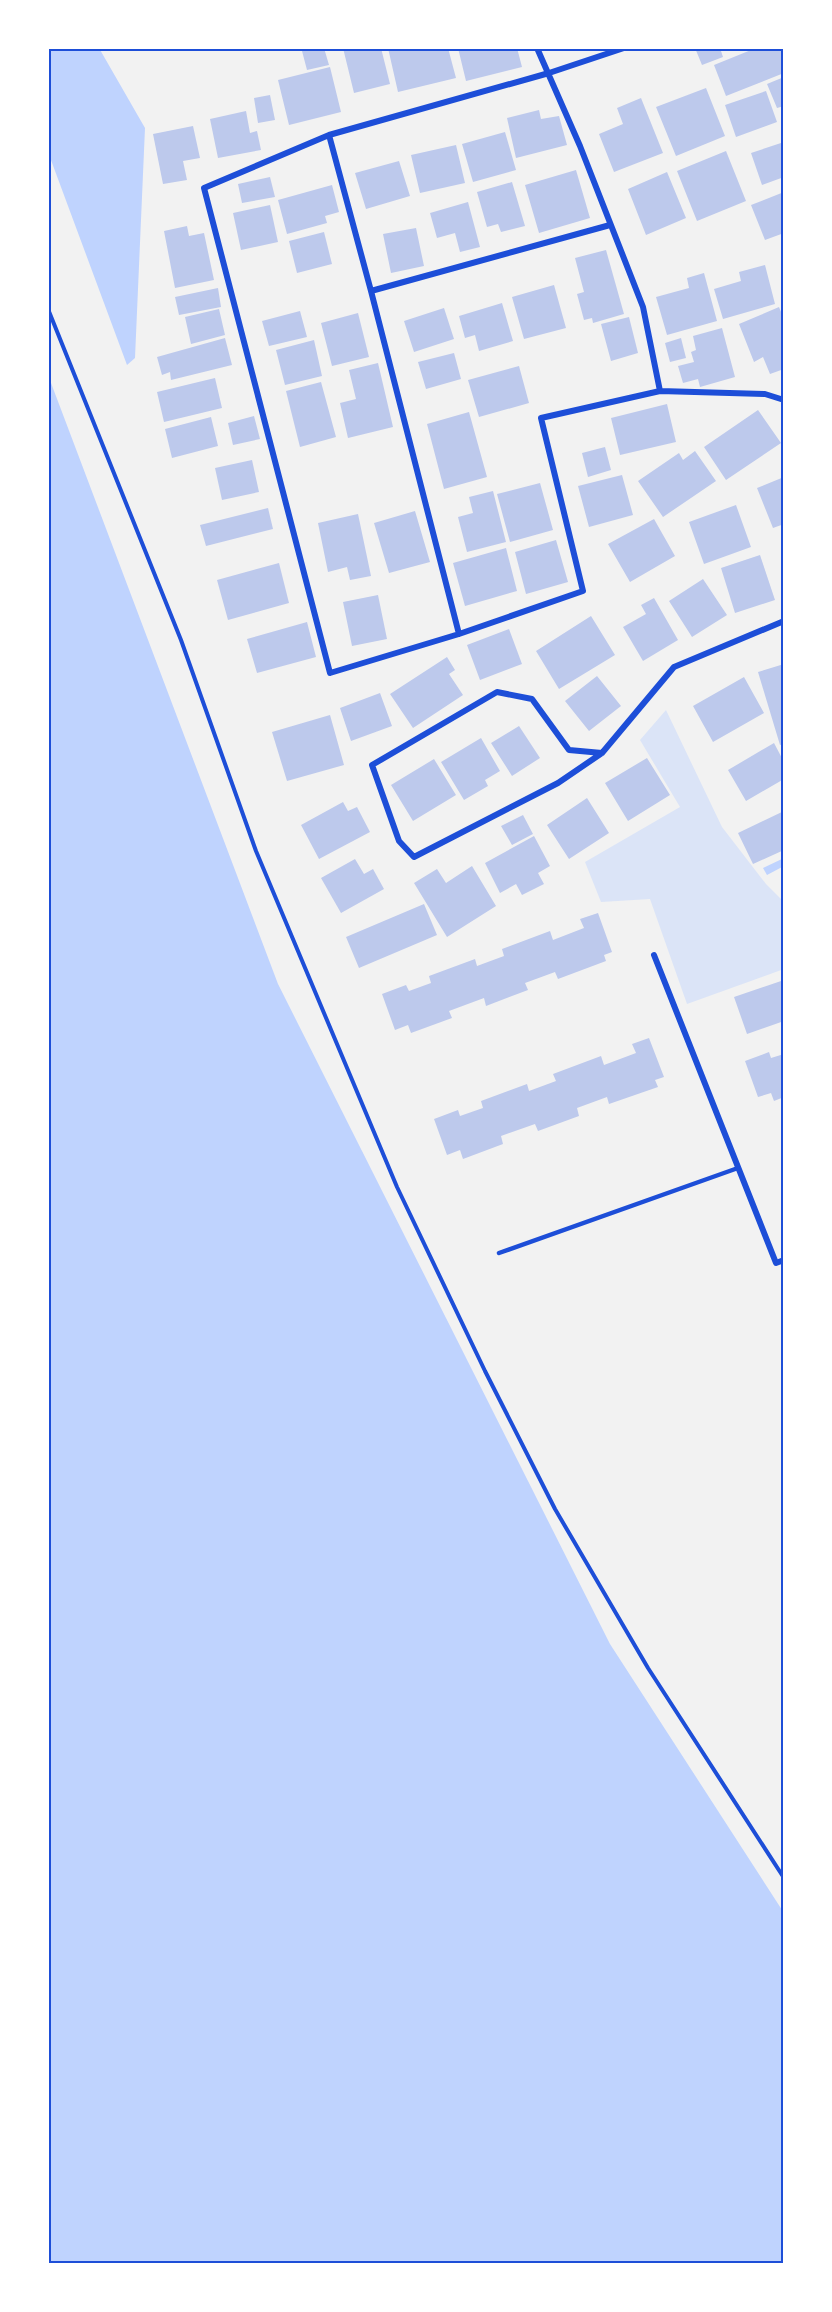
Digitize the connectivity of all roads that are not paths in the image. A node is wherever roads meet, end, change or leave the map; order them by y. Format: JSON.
{"nodes":[{"id":1,"x":537,"y":48,"type":"edge"},
{"id":2,"x":624,"y":48,"type":"edge"},
{"id":3,"x":549,"y":73,"type":"junction"},
{"id":4,"x":328,"y":135,"type":"junction"},
{"id":5,"x":610,"y":225,"type":"junction"},
{"id":6,"x":371,"y":291,"type":"junction"},
{"id":7,"x":660,"y":391,"type":"junction"},
{"id":8,"x":784,"y":400,"type":"edge"},
{"id":9,"x":784,"y":621,"type":"edge"},
{"id":10,"x":459,"y":634,"type":"junction"},
{"id":11,"x":602,"y":753,"type":"junction"},
{"id":12,"x":654,"y":955,"type":"dead end"},
{"id":13,"x":738,"y":1168,"type":"junction"},
{"id":14,"x":499,"y":1253,"type":"dead end"},
{"id":15,"x":784,"y":1260,"type":"edge"}],
"edges":[{"from":1,"to":3,"type":"street"},
{"from":2,"to":3,"type":"street"},
{"from":3,"to":4,"type":"street"},
{"from":3,"to":5,"type":"street"},
{"from":4,"to":6,"type":"street"},
{"from":4,"to":10,"type":"street"},
{"from":5,"to":6,"type":"street"},
{"from":5,"to":7,"type":"street"},
{"from":6,"to":10,"type":"street"},
{"from":7,"to":8,"type":"street"},
{"from":7,"to":10,"type":"street"},
{"from":9,"to":11,"type":"street"},
{"from":11,"to":11,"type":"street"},
{"from":12,"to":13,"type":"street"},
{"from":13,"to":14,"type":"lane"},
{"from":13,"to":15,"type":"street"}]}
